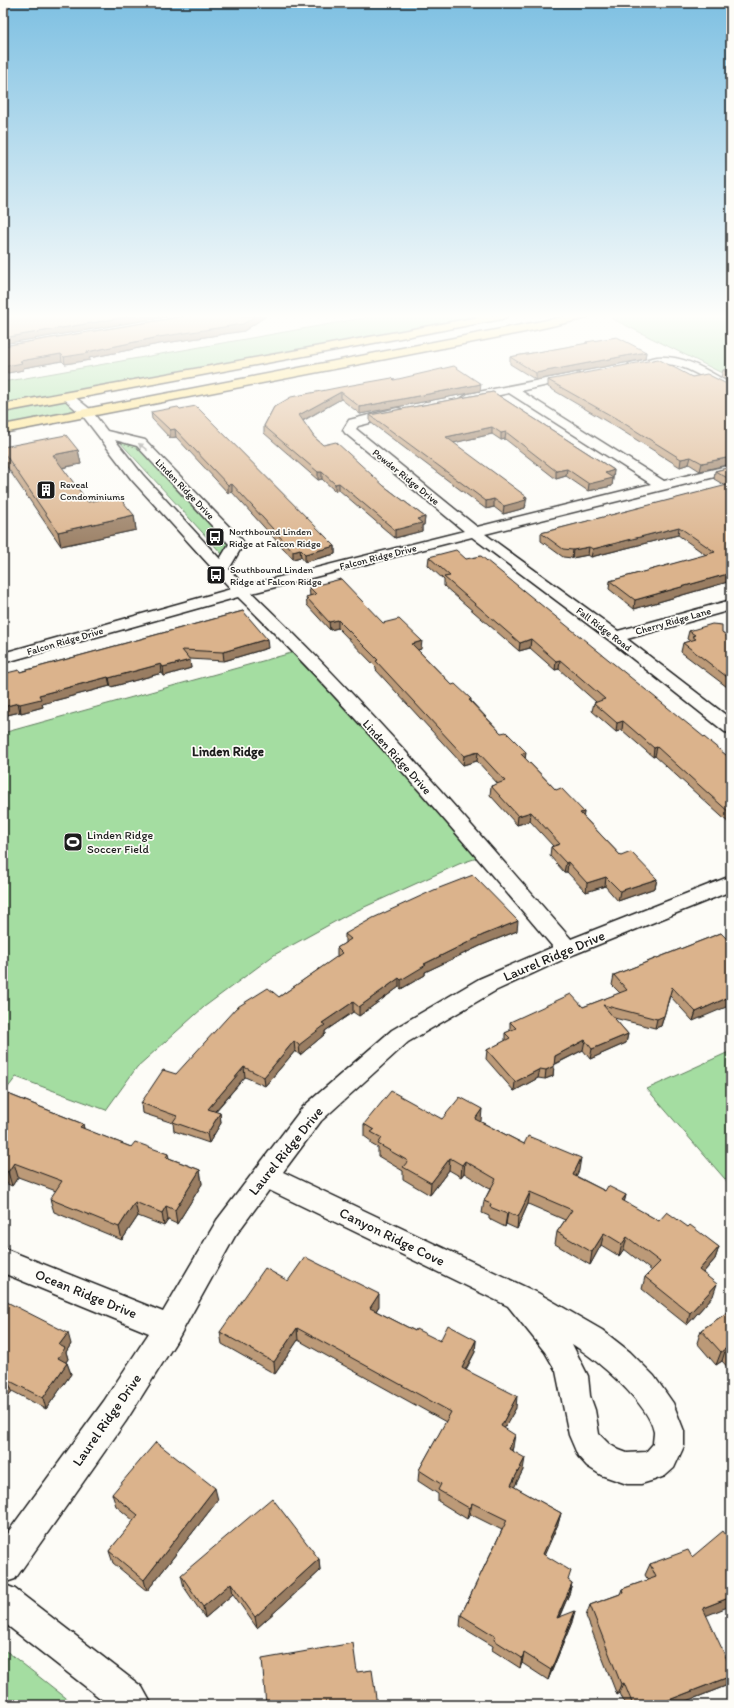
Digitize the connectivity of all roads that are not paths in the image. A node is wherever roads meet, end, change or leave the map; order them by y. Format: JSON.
{"nodes":[{"id":1,"x":67,"y":396,"type":"joint"},
{"id":2,"x":176,"y":396,"type":"edge"},
{"id":3,"x":477,"y":396,"type":"edge"},
{"id":4,"x":521,"y":396,"type":"edge"},
{"id":5,"x":456,"y":400,"type":"edge"},
{"id":6,"x":122,"y":406,"type":"junction"},
{"id":7,"x":3,"y":408,"type":"edge"},
{"id":8,"x":406,"y":411,"type":"edge"},
{"id":9,"x":87,"y":413,"type":"junction"},
{"id":10,"x":38,"y":422,"type":"junction"},
{"id":11,"x":3,"y":429,"type":"edge"},
{"id":12,"x":99,"y":430,"type":"junction"},
{"id":13,"x":731,"y":469,"type":"edge"},
{"id":14,"x":662,"y":484,"type":"junction"},
{"id":15,"x":475,"y":533,"type":"junction"},
{"id":16,"x":222,"y":569,"type":"junction"},
{"id":17,"x":241,"y":591,"type":"junction"},
{"id":18,"x":731,"y":605,"type":"edge"},
{"id":19,"x":615,"y":637,"type":"junction"},
{"id":20,"x":3,"y":658,"type":"edge"},
{"id":21,"x":731,"y":728,"type":"edge"},
{"id":22,"x":731,"y":883,"type":"edge"},
{"id":23,"x":567,"y":949,"type":"junction"},
{"id":24,"x":265,"y":1176,"type":"junction"},
{"id":25,"x":3,"y":1260,"type":"edge"},
{"id":26,"x":518,"y":1298,"type":"junction"},
{"id":27,"x":168,"y":1328,"type":"junction"},
{"id":28,"x":3,"y":1567,"type":"edge"},
{"id":29,"x":3,"y":1601,"type":"edge"},
{"id":30,"x":134,"y":1705,"type":"edge"}],
"edges":[{"from":1,"to":7,"type":"main road"},
{"from":1,"to":9,"type":"street","name":"Linden Ridge Drive"},
{"from":2,"to":6,"type":"main road"},
{"from":3,"to":5,"type":"street"},
{"from":4,"to":14,"type":"street"},
{"from":6,"to":9,"type":"main road"},
{"from":6,"to":12,"type":"main road"},
{"from":8,"to":15,"type":"street","name":"Powder Ridge Drive"},
{"from":9,"to":10,"type":"main road"},
{"from":9,"to":12,"type":"street","name":"Linden Ridge Drive"},
{"from":10,"to":11,"type":"main road"},
{"from":10,"to":12,"type":"main road"},
{"from":12,"to":16,"type":"street","name":"Linden Ridge Drive"},
{"from":16,"to":12,"type":"street","name":"Linden Ridge Drive","one_way":true},
{"from":13,"to":14,"type":"street","name":"Falcon Ridge Drive"},
{"from":14,"to":15,"type":"street","name":"Falcon Ridge Drive"},
{"from":15,"to":17,"type":"street","name":"Falcon Ridge Drive"},
{"from":15,"to":19,"type":"street","name":"Fall Ridge Road"},
{"from":16,"to":17,"type":"street","name":"Linden Ridge Drive"},
{"from":17,"to":20,"type":"street","name":"Falcon Ridge Drive"},
{"from":17,"to":23,"type":"street","name":"Linden Ridge Drive"},
{"from":18,"to":19,"type":"street","name":"Cherry Ridge Lane"},
{"from":19,"to":21,"type":"street","name":"Fall Ridge Road"},
{"from":22,"to":23,"type":"street","name":"Laurel Ridge Drive"},
{"from":23,"to":24,"type":"street","name":"Laurel Ridge Drive"},
{"from":24,"to":26,"type":"street","name":"Canyon Ridge Cove"},
{"from":24,"to":27,"type":"street","name":"Laurel Ridge Drive"},
{"from":25,"to":27,"type":"street","name":"Ocean Ridge Drive"},
{"from":26,"to":26,"type":"street","name":"Canyon Ridge Cove"},
{"from":27,"to":28,"type":"street","name":"Laurel Ridge Drive"},
{"from":29,"to":30,"type":"street"}]}
